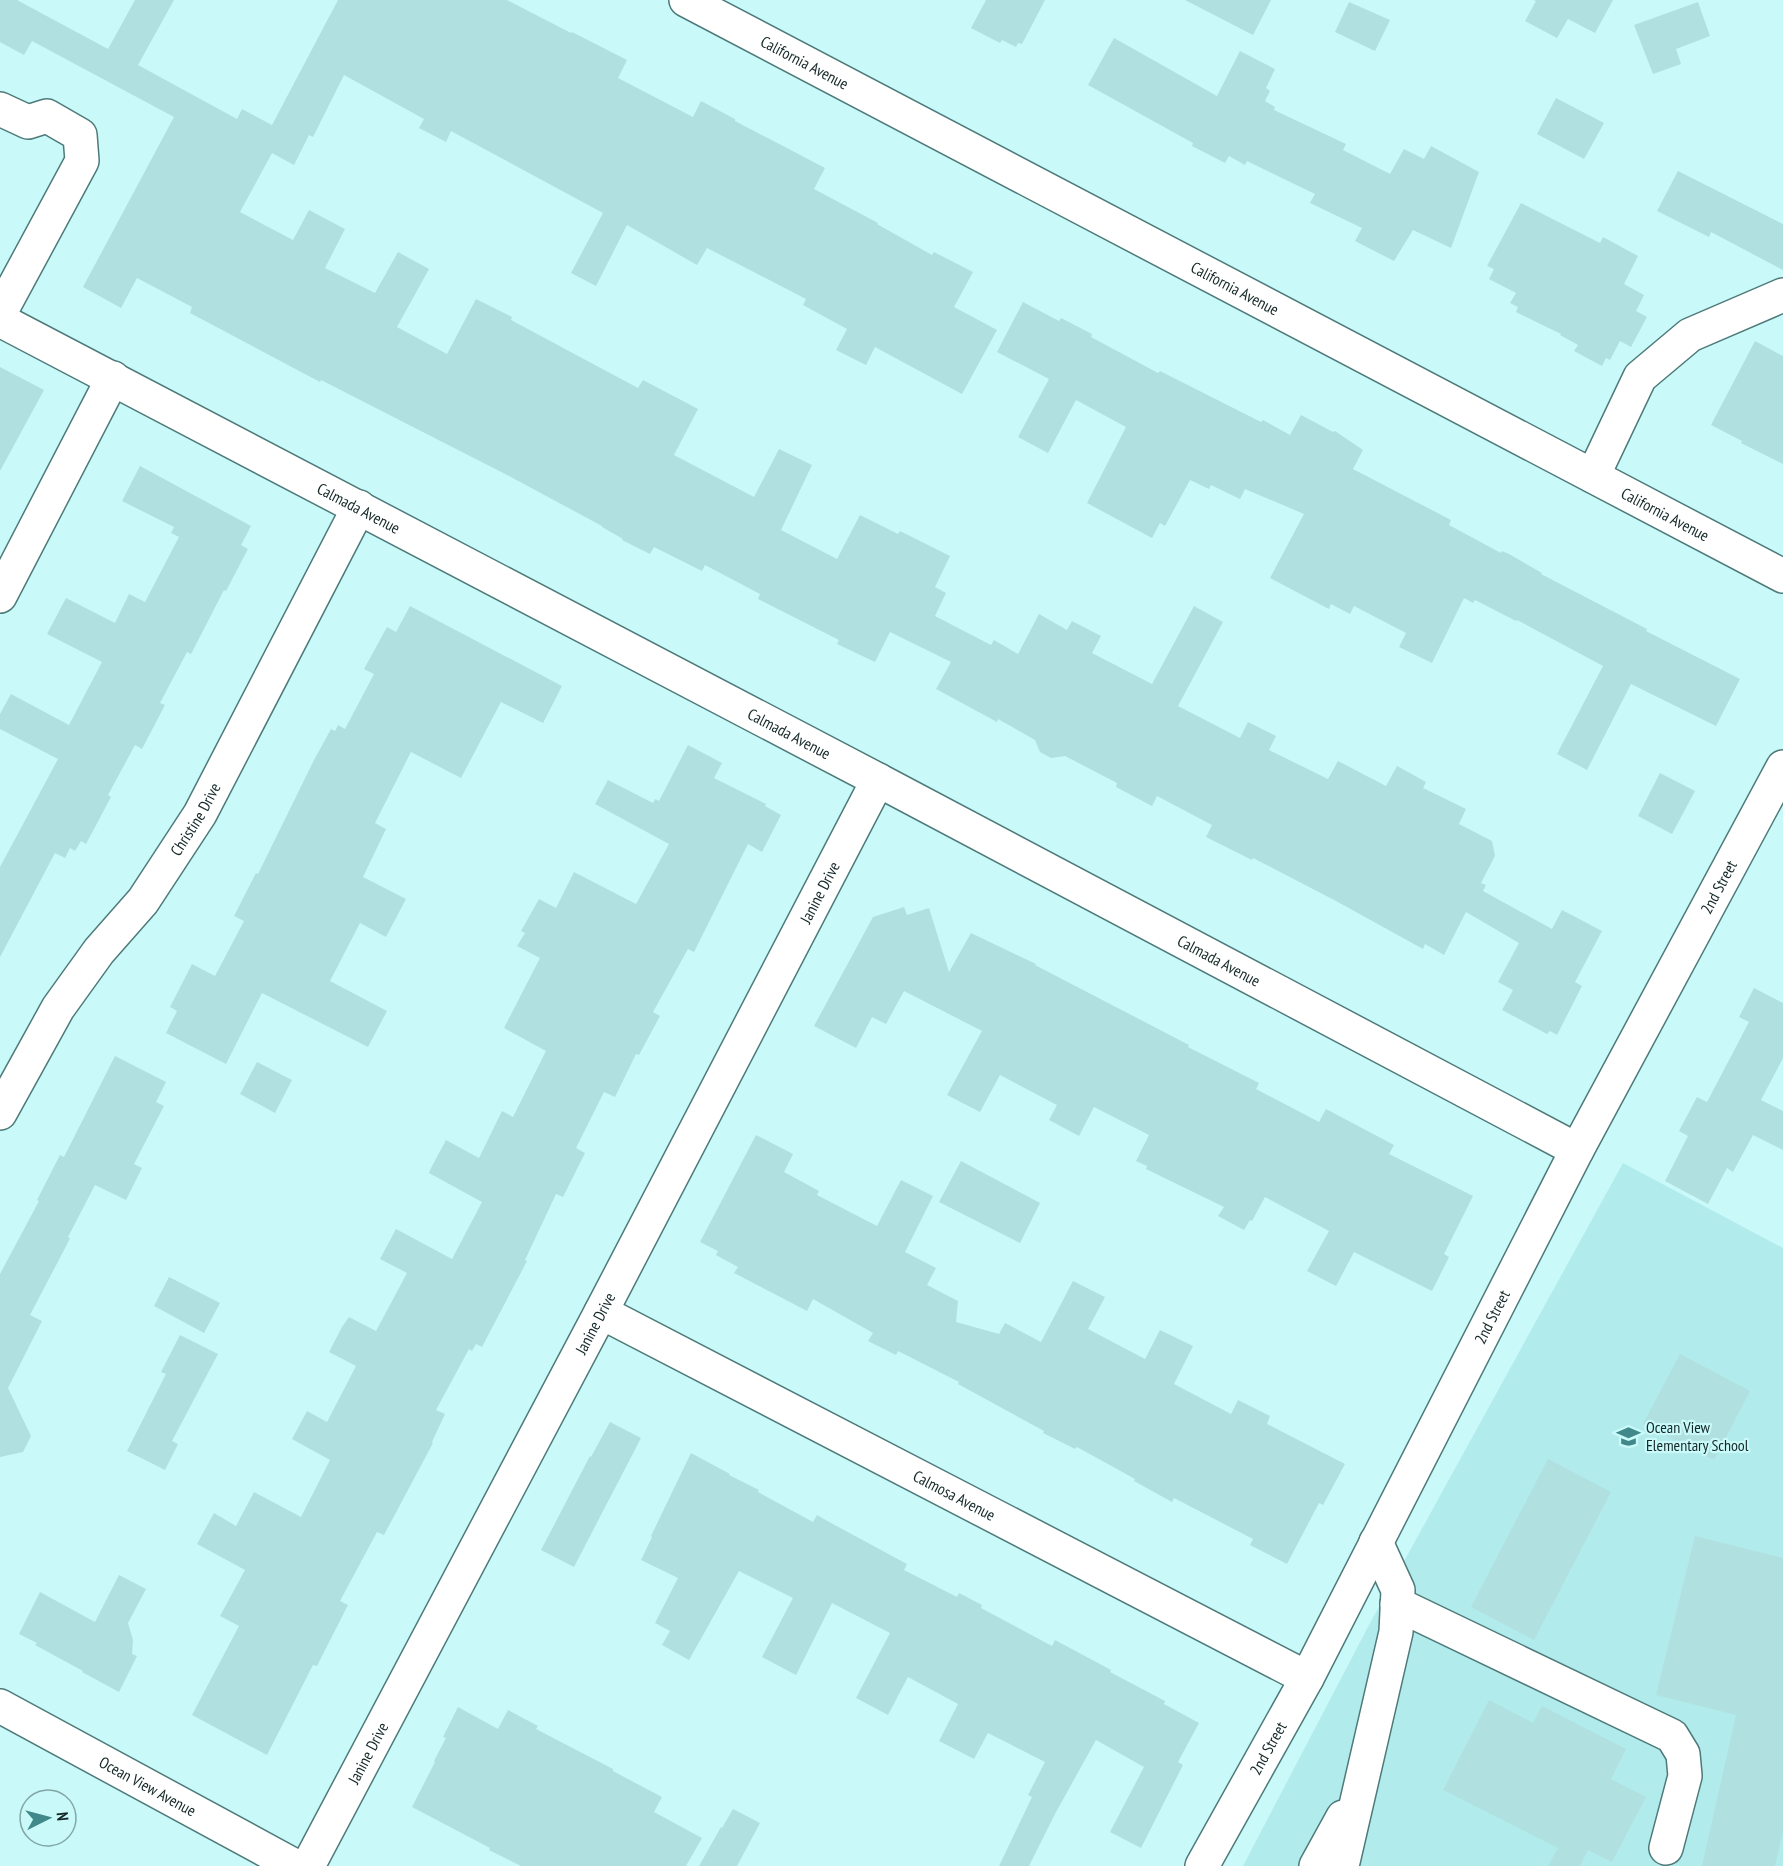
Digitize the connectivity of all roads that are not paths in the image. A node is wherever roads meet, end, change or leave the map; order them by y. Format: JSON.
{"nodes":[{"id":1,"x":686,"y":0,"type":"edge"},
{"id":2,"x":0,"y":109,"type":"edge"},
{"id":3,"x":1783,"y":295,"type":"edge"},
{"id":4,"x":0,"y":313,"type":"edge"},
{"id":5,"x":0,"y":320,"type":"edge"},
{"id":6,"x":113,"y":378,"type":"junction"},
{"id":7,"x":1593,"y":476,"type":"junction"},
{"id":8,"x":359,"y":507,"type":"junction"},
{"id":9,"x":1783,"y":576,"type":"edge"},
{"id":10,"x":0,"y":596,"type":"edge"},
{"id":11,"x":1783,"y":767,"type":"edge"},
{"id":12,"x":878,"y":780,"type":"junction"},
{"id":13,"x":0,"y":1113,"type":"edge"},
{"id":14,"x":1577,"y":1150,"type":"junction"},
{"id":15,"x":602,"y":1312,"type":"junction"},
{"id":16,"x":1376,"y":1542,"type":"junction"},
{"id":17,"x":1397,"y":1604,"type":"junction"},
{"id":18,"x":1306,"y":1678,"type":"junction"},
{"id":19,"x":0,"y":1706,"type":"edge"},
{"id":20,"x":1361,"y":1784,"type":"junction"},
{"id":21,"x":1666,"y":1848,"type":"dead end"},
{"id":22,"x":295,"y":1866,"type":"edge"},
{"id":23,"x":308,"y":1866,"type":"edge"},
{"id":24,"x":1202,"y":1866,"type":"edge"},
{"id":25,"x":1316,"y":1866,"type":"edge"},
{"id":26,"x":1342,"y":1866,"type":"edge"}],
"edges":[{"from":1,"to":7,"type":"street","name":"California Avenue"},
{"from":2,"to":4,"type":"street"},
{"from":3,"to":7,"type":"street"},
{"from":5,"to":6,"type":"street","name":"Calmada Avenue"},
{"from":6,"to":8,"type":"street","name":"Calmada Avenue"},
{"from":6,"to":10,"type":"street"},
{"from":7,"to":9,"type":"street","name":"California Avenue"},
{"from":8,"to":12,"type":"street","name":"Calmada Avenue"},
{"from":8,"to":13,"type":"street","name":"Christine Drive"},
{"from":11,"to":14,"type":"street","name":"2nd Street"},
{"from":12,"to":14,"type":"street","name":"Calmada Avenue"},
{"from":12,"to":15,"type":"street","name":"Janine Drive"},
{"from":14,"to":16,"type":"street","name":"2nd Street"},
{"from":15,"to":18,"type":"street","name":"Calmosa Avenue"},
{"from":15,"to":23,"type":"street","name":"Janine Drive"},
{"from":16,"to":17,"type":"street"},
{"from":16,"to":18,"type":"street","name":"2nd Street"},
{"from":17,"to":20,"type":"street"},
{"from":17,"to":21,"type":"street"},
{"from":18,"to":24,"type":"street","name":"2nd Street"},
{"from":19,"to":22,"type":"street","name":"Ocean View Avenue"},
{"from":20,"to":25,"type":"street"},
{"from":20,"to":26,"type":"street"}]}
